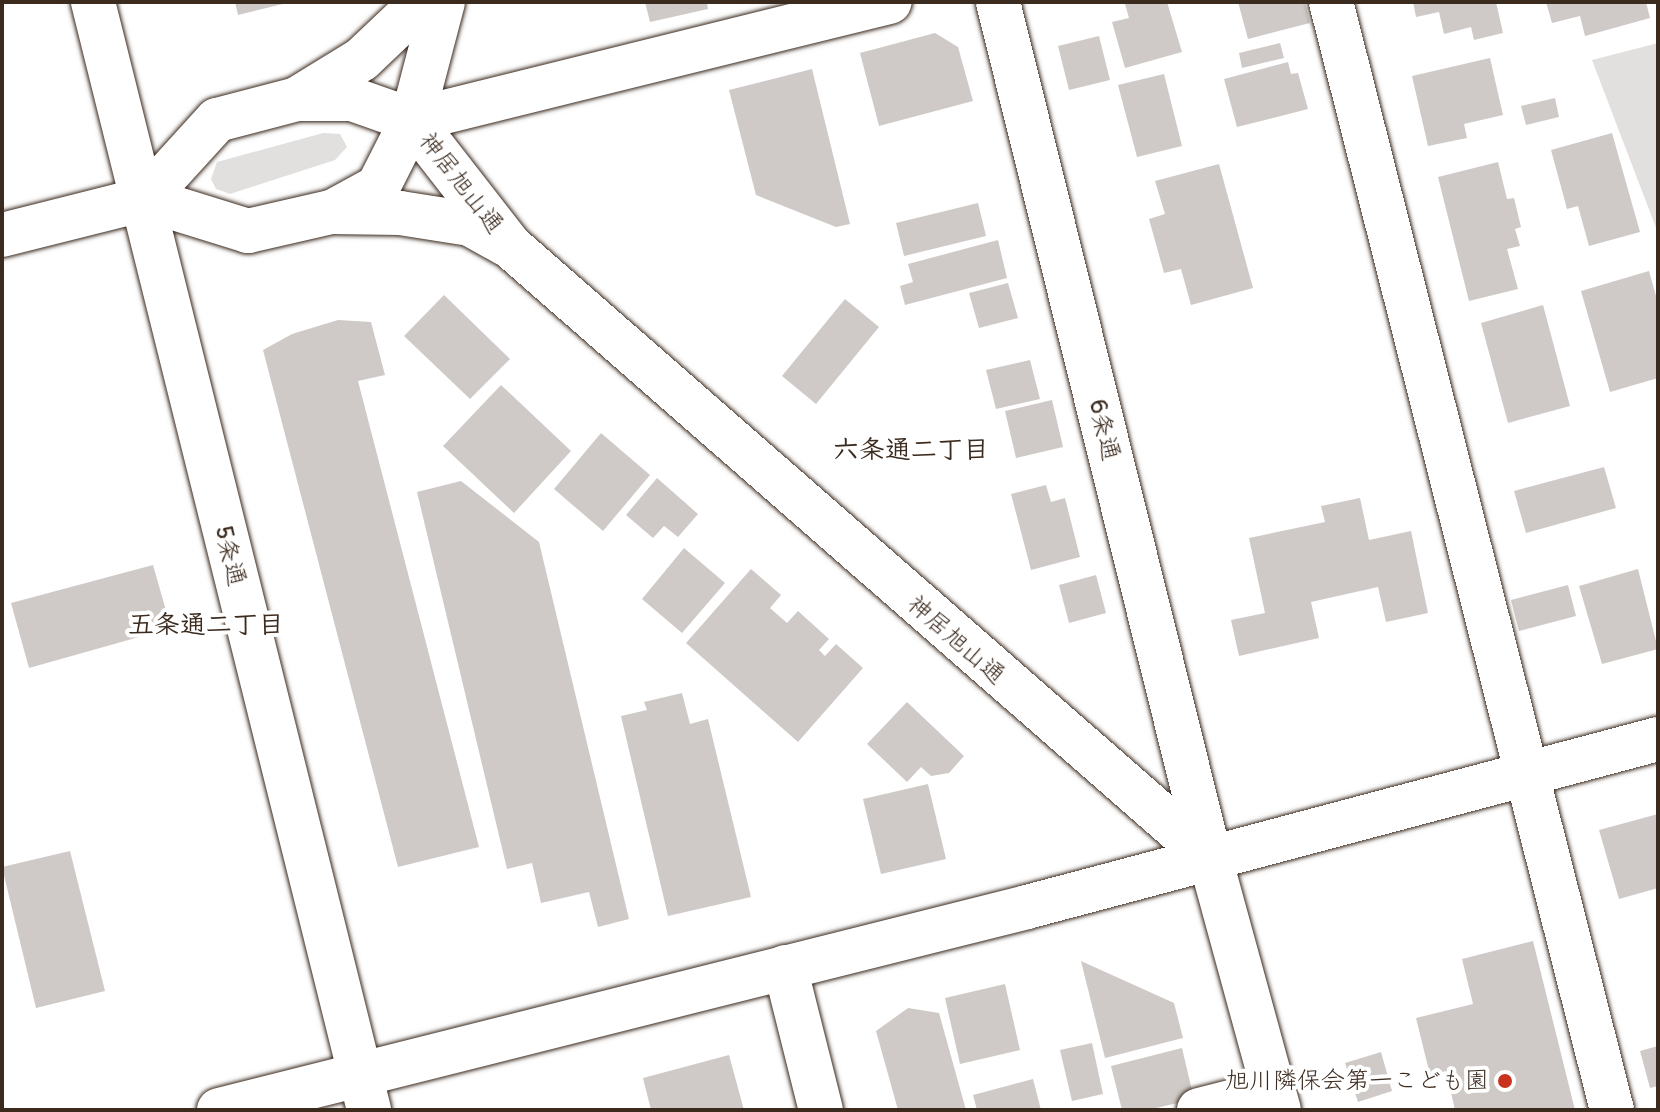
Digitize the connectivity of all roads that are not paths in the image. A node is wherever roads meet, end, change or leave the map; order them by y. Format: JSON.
{"nodes":[{"id":1,"x":93,"y":2,"type":"edge"},
{"id":2,"x":422,"y":2,"type":"edge"},
{"id":3,"x":443,"y":2,"type":"edge"},
{"id":4,"x":890,"y":2,"type":"edge"},
{"id":5,"x":998,"y":2,"type":"edge"},
{"id":6,"x":1331,"y":2,"type":"edge"},
{"id":7,"x":297,"y":99,"type":"junction"},
{"id":8,"x":412,"y":120,"type":"junction"},
{"id":9,"x":145,"y":199,"type":"junction"},
{"id":10,"x":331,"y":212,"type":"junction"},
{"id":11,"x":2,"y":235,"type":"edge"},
{"id":12,"x":510,"y":246,"type":"junction"},
{"id":13,"x":1658,"y":739,"type":"edge"},
{"id":14,"x":1526,"y":773,"type":"junction"},
{"id":15,"x":1210,"y":858,"type":"junction"},
{"id":16,"x":785,"y":967,"type":"junction"},
{"id":17,"x":365,"y":1092,"type":"edge"},
{"id":18,"x":1277,"y":1100,"type":"edge"},
{"id":19,"x":219,"y":1110,"type":"edge"},
{"id":20,"x":821,"y":1110,"type":"edge"},
{"id":21,"x":1199,"y":1110,"type":"edge"},
{"id":22,"x":1612,"y":1110,"type":"edge"}],
"edges":[{"from":1,"to":9,"type":"street","name":"5条通"},
{"from":2,"to":7,"type":"street","name":"神居旭山通"},
{"from":3,"to":8,"type":"street","name":"神居旭山通"},
{"from":4,"to":8,"type":"street"},
{"from":5,"to":15,"type":"street","name":"6条通"},
{"from":6,"to":14,"type":"street"},
{"from":7,"to":8,"type":"street","name":"神居旭山通"},
{"from":7,"to":9,"type":"street","name":"神居旭山通"},
{"from":8,"to":10,"type":"street","name":"神居旭山通"},
{"from":8,"to":12,"type":"street","name":"神居旭山通"},
{"from":9,"to":10,"type":"street","name":"神居旭山通"},
{"from":9,"to":11,"type":"street"},
{"from":9,"to":17,"type":"street","name":"5条通"},
{"from":10,"to":12,"type":"street","name":"神居旭山通"},
{"from":12,"to":15,"type":"street","name":"神居旭山通"},
{"from":13,"to":14,"type":"street"},
{"from":14,"to":15,"type":"street"},
{"from":14,"to":22,"type":"street"},
{"from":15,"to":16,"type":"street"},
{"from":15,"to":18,"type":"street"},
{"from":16,"to":17,"type":"street"},
{"from":16,"to":20,"type":"street"},
{"from":17,"to":19,"type":"street"},
{"from":18,"to":21,"type":"street"}]}
